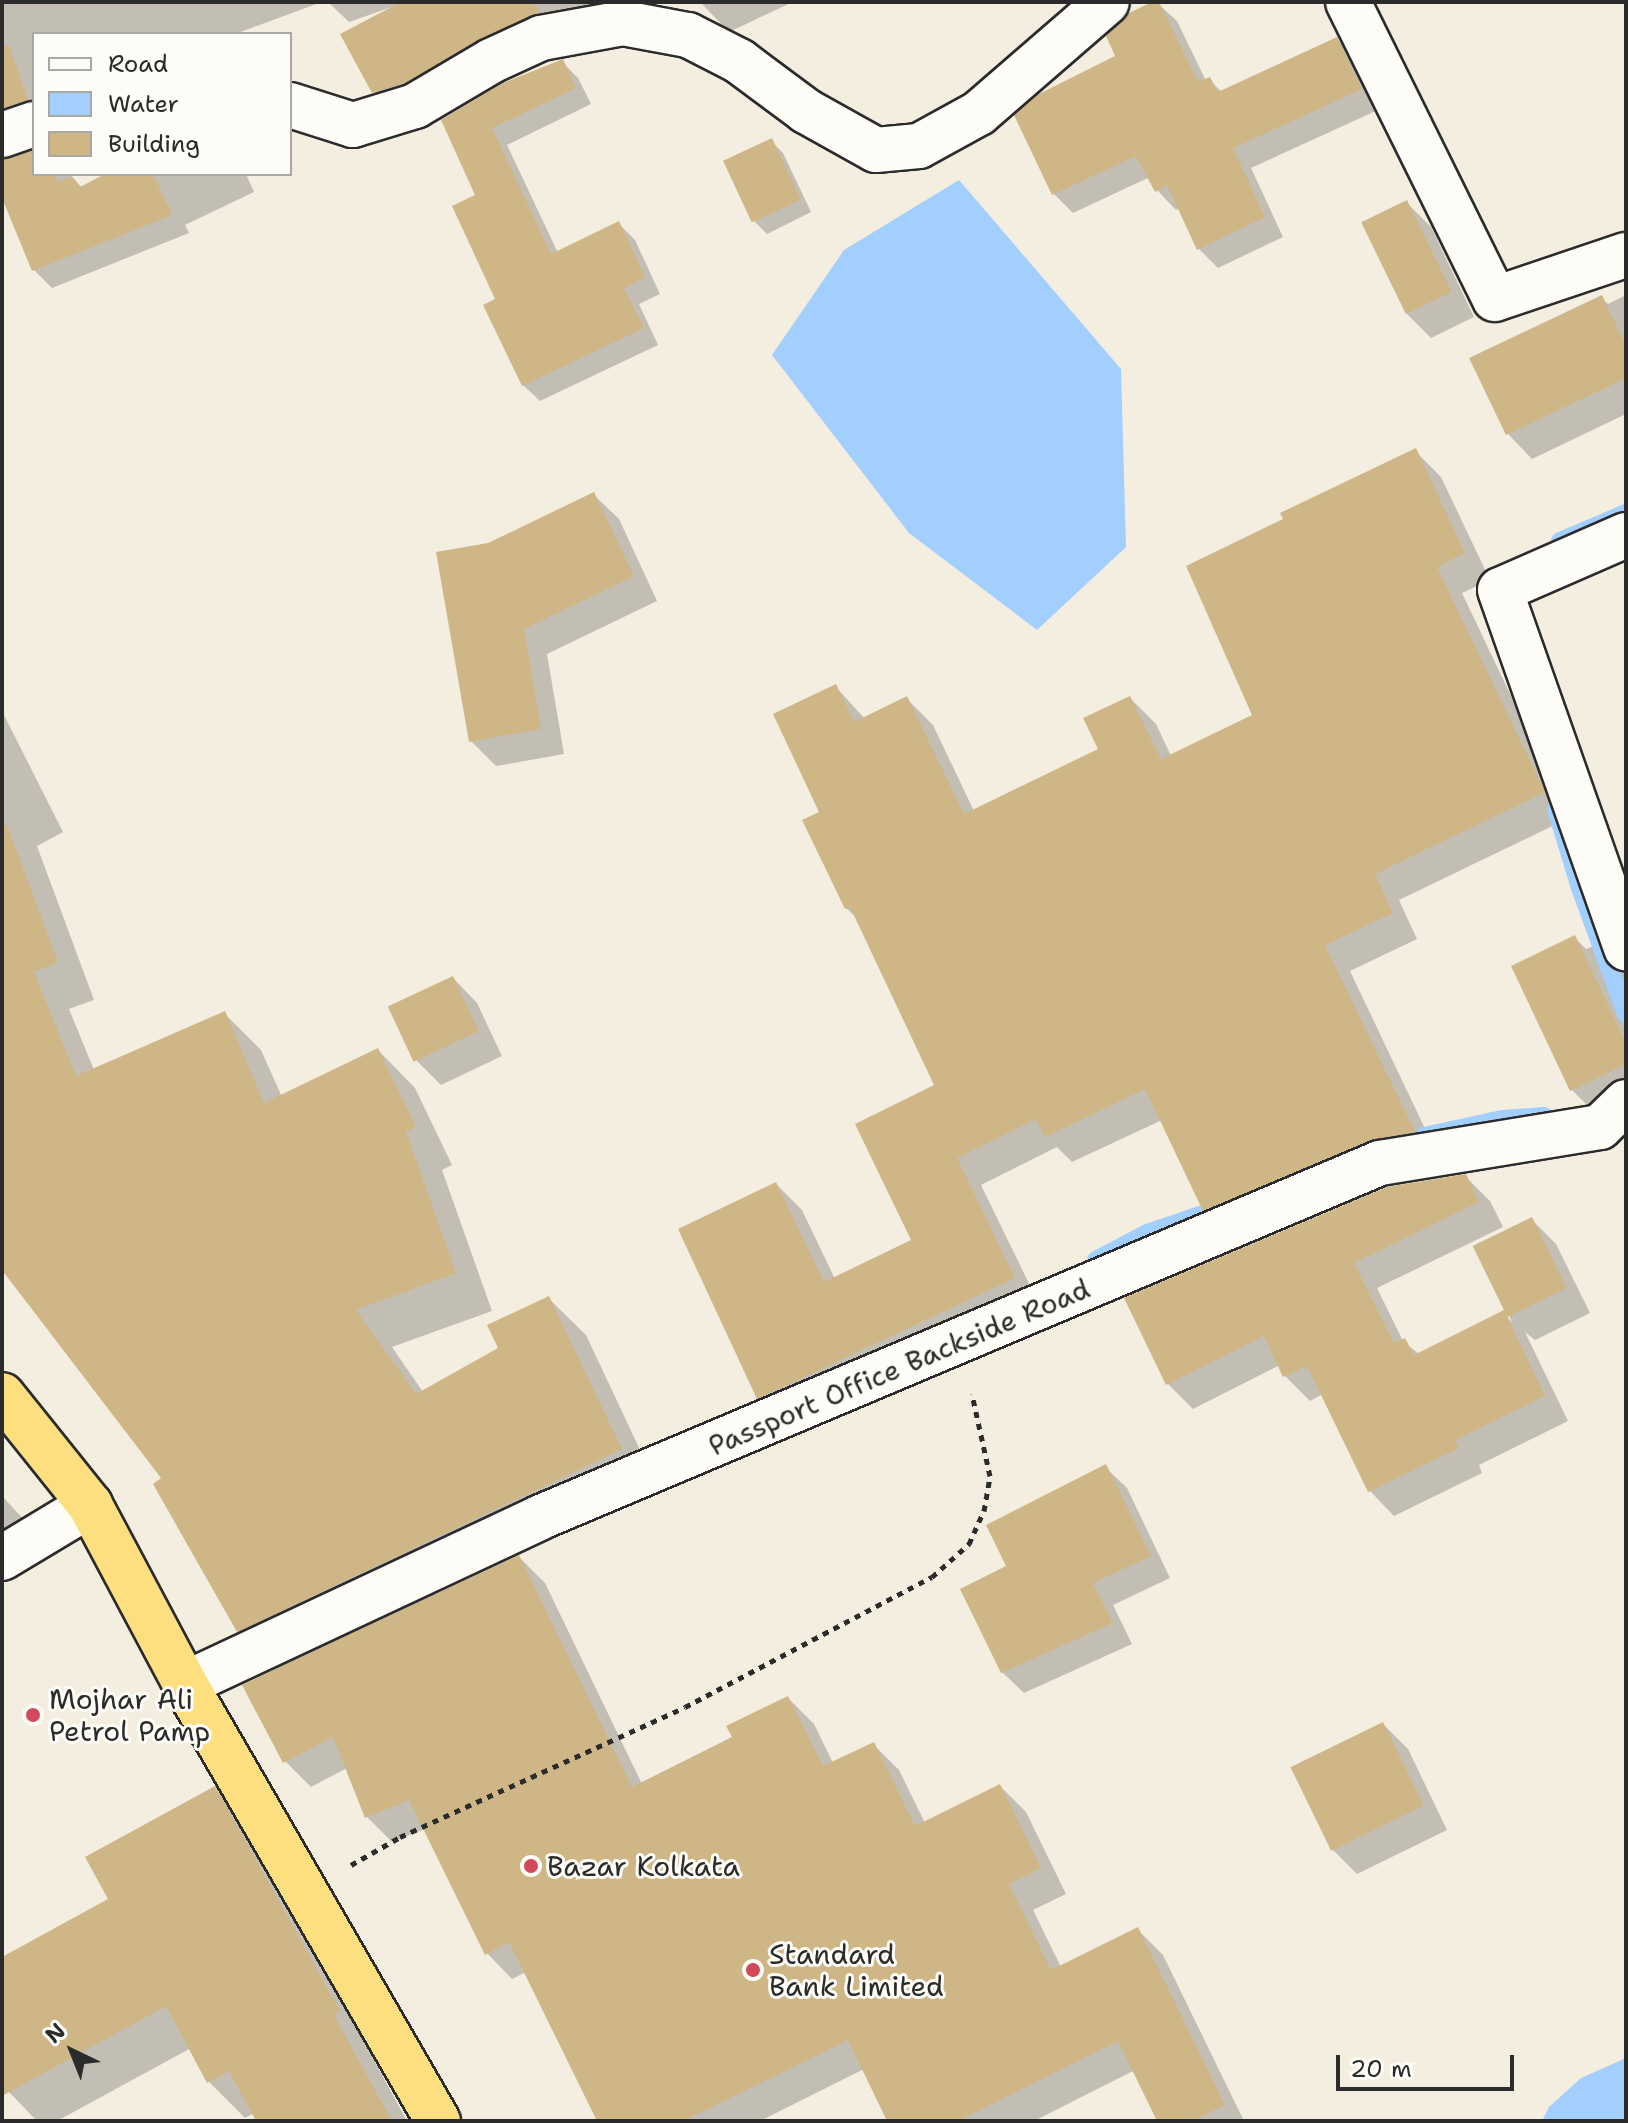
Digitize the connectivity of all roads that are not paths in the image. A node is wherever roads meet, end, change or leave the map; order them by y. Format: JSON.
{"nodes":[{"id":1,"x":1107,"y":2,"type":"edge"},
{"id":2,"x":1348,"y":2,"type":"edge"},
{"id":3,"x":292,"y":106,"type":"edge"},
{"id":4,"x":32,"y":125,"type":"edge"},
{"id":5,"x":2,"y":135,"type":"edge"},
{"id":6,"x":1626,"y":255,"type":"edge"},
{"id":7,"x":1626,"y":535,"type":"edge"},
{"id":8,"x":1626,"y":948,"type":"edge"},
{"id":9,"x":1626,"y":1102,"type":"edge"},
{"id":10,"x":2,"y":1395,"type":"edge"},
{"id":11,"x":90,"y":1505,"type":"junction"},
{"id":12,"x":2,"y":1558,"type":"edge"},
{"id":13,"x":185,"y":1684,"type":"junction"},
{"id":14,"x":438,"y":2121,"type":"edge"}],
"edges":[{"from":1,"to":3,"type":"street"},
{"from":2,"to":6,"type":"street"},
{"from":4,"to":5,"type":"street"},
{"from":7,"to":8,"type":"street"},
{"from":9,"to":13,"type":"street","name":"Passport Office Backside Road"},
{"from":10,"to":11,"type":"highway"},
{"from":11,"to":12,"type":"street"},
{"from":11,"to":13,"type":"highway"},
{"from":13,"to":14,"type":"highway"}]}
